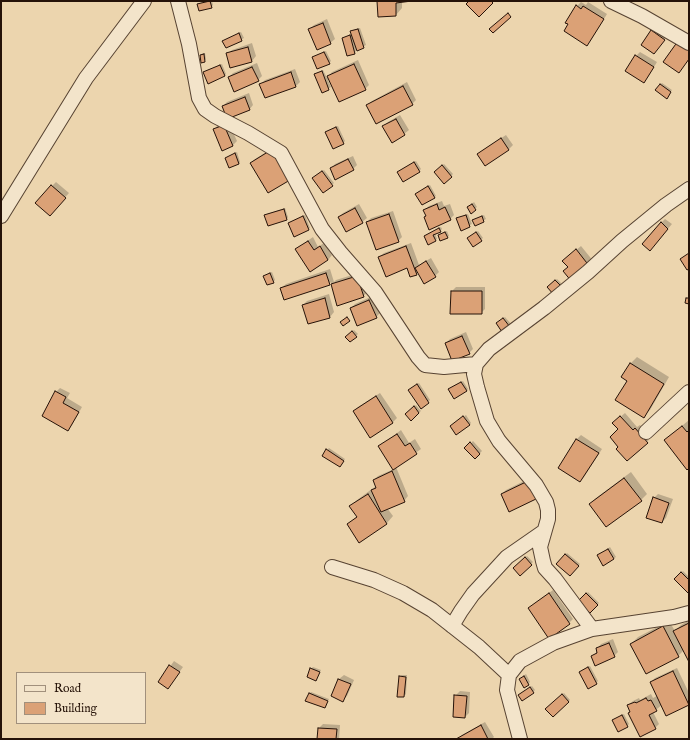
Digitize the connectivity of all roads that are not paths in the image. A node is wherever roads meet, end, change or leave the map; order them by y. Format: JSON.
{"nodes":[{"id":1,"x":144,"y":1,"type":"edge"},
{"id":2,"x":178,"y":1,"type":"edge"},
{"id":3,"x":611,"y":1,"type":"edge"},
{"id":4,"x":689,"y":44,"type":"edge"},
{"id":5,"x":689,"y":189,"type":"edge"},
{"id":6,"x":1,"y":216,"type":"edge"},
{"id":7,"x":476,"y":364,"type":"junction"},
{"id":8,"x":689,"y":392,"type":"edge"},
{"id":9,"x":646,"y":432,"type":"dead end"},
{"id":10,"x":543,"y":532,"type":"junction"},
{"id":11,"x":332,"y":567,"type":"dead end"},
{"id":12,"x":689,"y":613,"type":"edge"},
{"id":13,"x":452,"y":626,"type":"junction"},
{"id":14,"x":592,"y":629,"type":"junction"},
{"id":15,"x":509,"y":675,"type":"junction"},
{"id":16,"x":520,"y":739,"type":"edge"}],
"edges":[{"from":1,"to":6,"type":"street"},
{"from":2,"to":7,"type":"street"},
{"from":3,"to":4,"type":"street"},
{"from":5,"to":7,"type":"street"},
{"from":7,"to":10,"type":"street"},
{"from":8,"to":9,"type":"street"},
{"from":10,"to":13,"type":"street"},
{"from":10,"to":14,"type":"street"},
{"from":11,"to":13,"type":"street"},
{"from":12,"to":14,"type":"street"},
{"from":13,"to":15,"type":"street"},
{"from":14,"to":15,"type":"street"},
{"from":15,"to":16,"type":"street"}]}
